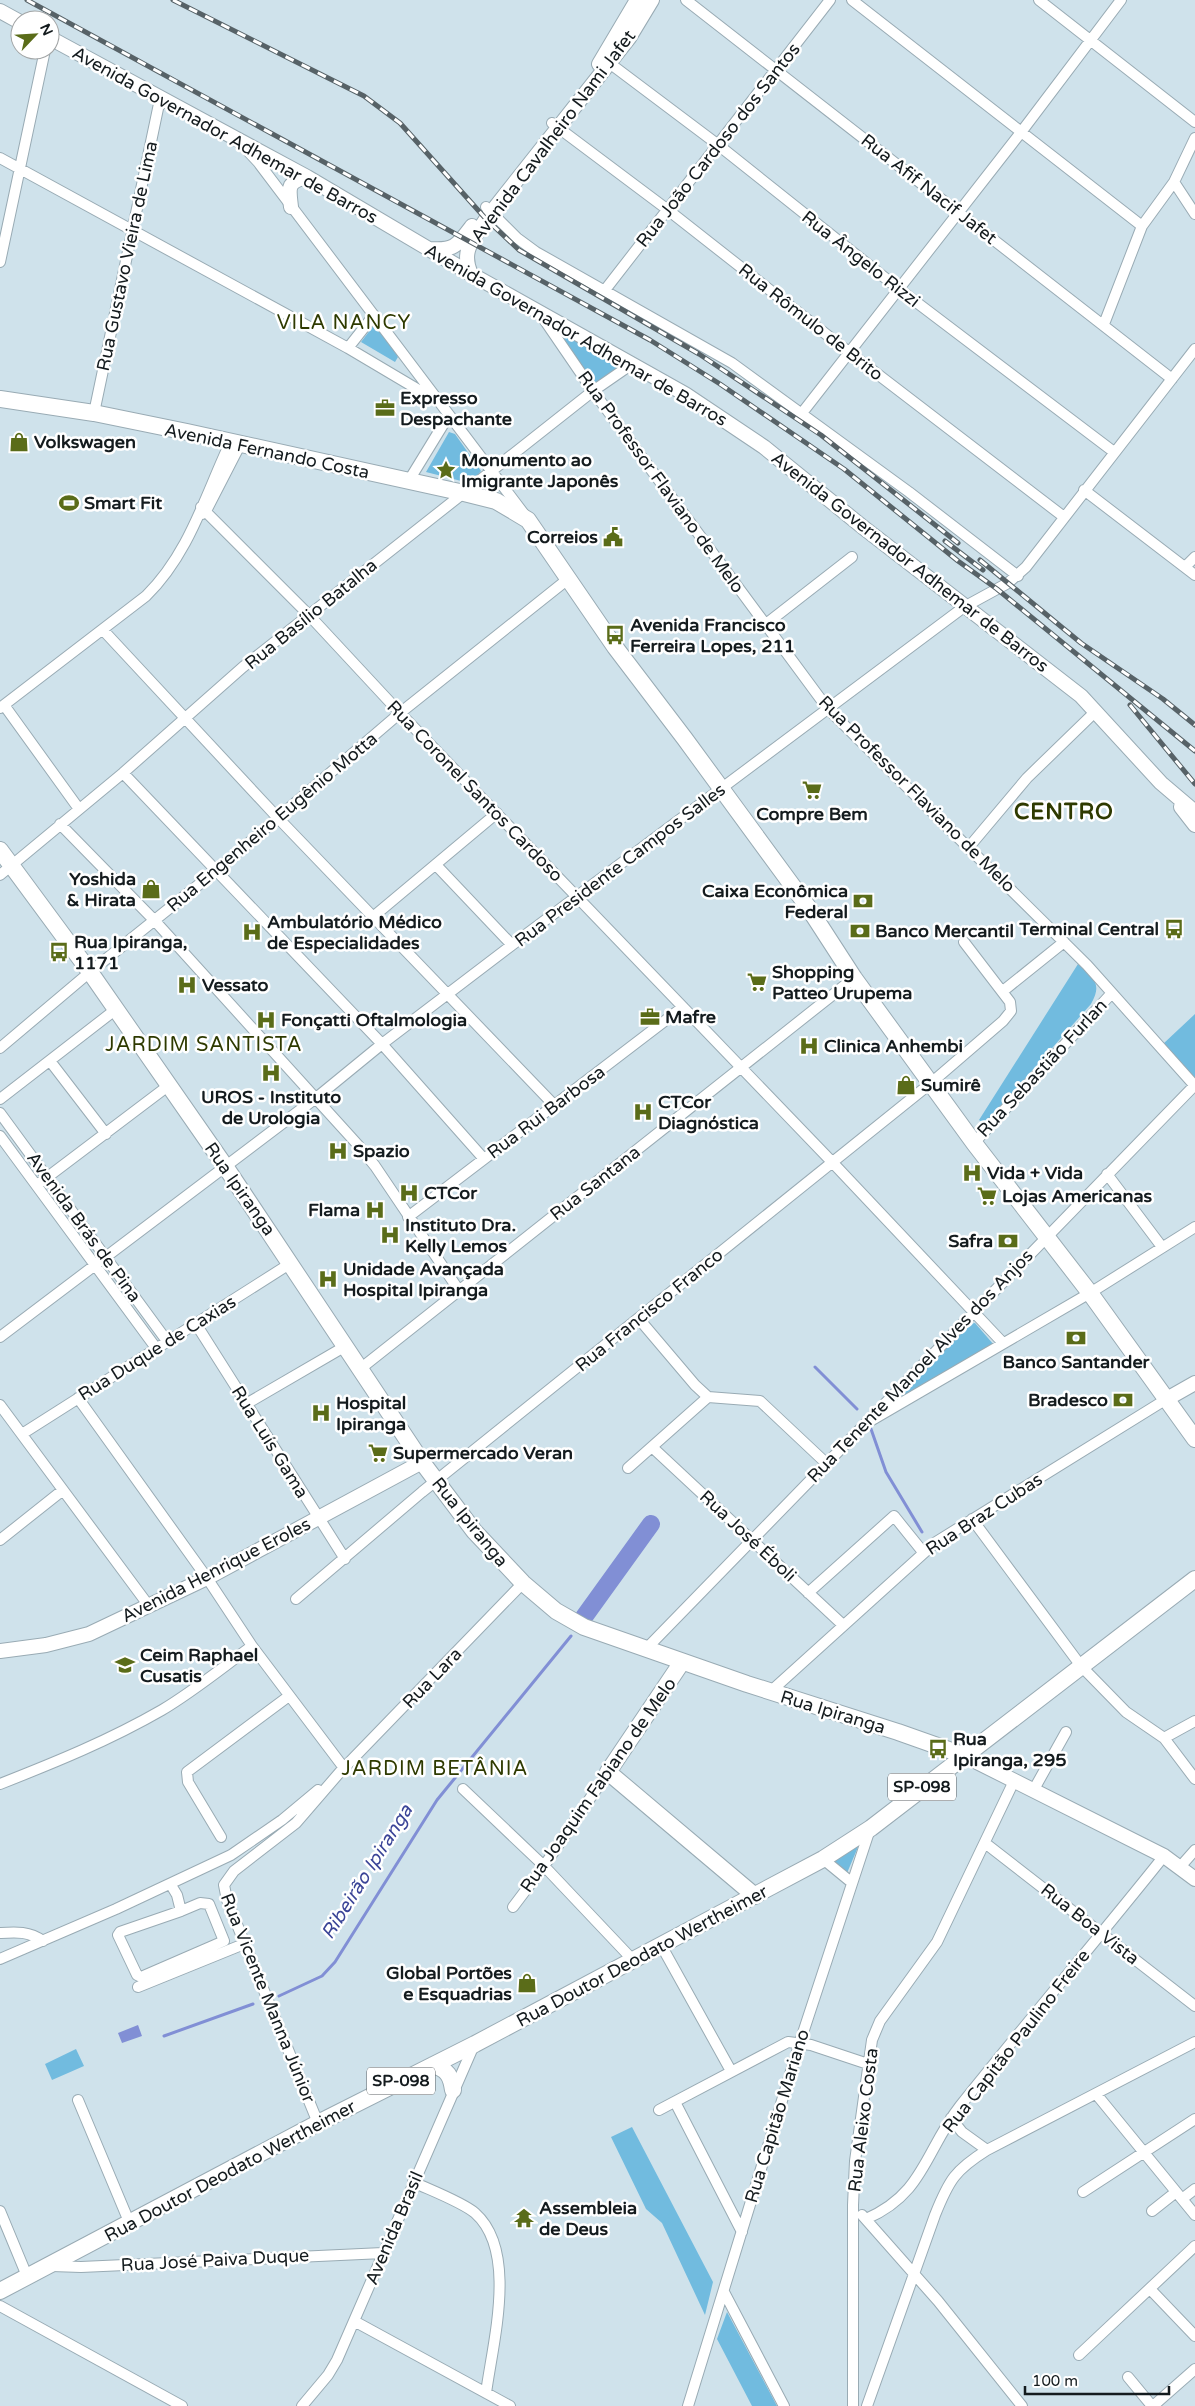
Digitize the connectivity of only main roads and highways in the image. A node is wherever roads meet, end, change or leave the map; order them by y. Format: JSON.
{"nodes":[{"id":1,"x":637,"y":0,"type":"edge"},
{"id":2,"x":652,"y":0,"type":"edge"},
{"id":3,"x":60,"y":44,"type":"edge"},
{"id":4,"x":607,"y":61,"type":"junction"},
{"id":5,"x":307,"y":177,"type":"junction"},
{"id":6,"x":290,"y":207,"type":"road end"},
{"id":7,"x":488,"y":209,"type":"junction"},
{"id":8,"x":428,"y":249,"type":"junction"},
{"id":9,"x":471,"y":274,"type":"junction"},
{"id":10,"x":0,"y":399,"type":"edge"},
{"id":11,"x":1167,"y":788,"type":"junction"},
{"id":12,"x":1195,"y":812,"type":"edge"},
{"id":13,"x":1195,"y":825,"type":"edge"},
{"id":14,"x":0,"y":850,"type":"edge"},
{"id":15,"x":6,"y":870,"type":"edge"},
{"id":16,"x":1195,"y":1382,"type":"edge"},
{"id":17,"x":1165,"y":1400,"type":"junction"},
{"id":18,"x":1195,"y":1440,"type":"edge"},
{"id":19,"x":422,"y":1462,"type":"junction"},
{"id":20,"x":1195,"y":1579,"type":"edge"},
{"id":21,"x":0,"y":1650,"type":"edge"},
{"id":22,"x":682,"y":1662,"type":"junction"},
{"id":23,"x":963,"y":1755,"type":"junction"},
{"id":24,"x":1190,"y":1872,"type":"edge"},
{"id":25,"x":755,"y":1896,"type":"junction"},
{"id":26,"x":434,"y":2065,"type":"junction"},
{"id":27,"x":453,"y":2090,"type":"road end"},
{"id":28,"x":0,"y":2291,"type":"edge"}],
"edges":[{"from":1,"to":4,"type":"main road","name":"Avenida Cavalheiro Nami Jafet"},
{"from":2,"to":4,"type":"main road","name":"Avenida Cavalheiro Nami Jafet"},
{"from":3,"to":5,"type":"main road","name":"Avenida Governador Adhemar de Barros"},
{"from":4,"to":7,"type":"main road","name":"Avenida Cavalheiro Nami Jafet"},
{"from":5,"to":6,"type":"main road"},
{"from":5,"to":8,"type":"main road","name":"Avenida Governador Adhemar de Barros"},
{"from":7,"to":8,"type":"main road","name":"Avenida Cavalheiro Nami Jafet"},
{"from":7,"to":9,"type":"main road","name":"Avenida Cavalheiro Nami Jafet"},
{"from":8,"to":9,"type":"main road","name":"Avenida Governador Adhemar de Barros"},
{"from":9,"to":11,"type":"main road","name":"Avenida Governador Adhemar de Barros"},
{"from":10,"to":17,"type":"main road","name":"Avenida Fernando Costa"},
{"from":11,"to":12,"type":"main road","name":"Avenida Governador Adhemar de Barros"},
{"from":11,"to":13,"type":"main road"},
{"from":14,"to":15,"type":"main road","name":"Rua Ipiranga"},
{"from":15,"to":19,"type":"main road","name":"Rua Ipiranga"},
{"from":16,"to":17,"type":"main road","name":"Rua Braz Cubas"},
{"from":17,"to":18,"type":"main road"},
{"from":19,"to":21,"type":"main road","name":"Avenida Henrique Eroles"},
{"from":19,"to":22,"type":"main road","name":"Rua Ipiranga"},
{"from":20,"to":23,"type":"main road","name":"Rua Doutor Deodato Wertheimer","number":"SP-098"},
{"from":22,"to":23,"type":"main road","name":"Rua Ipiranga"},
{"from":22,"to":25,"type":"main road","name":"Rua Joaquim Fabiano de Melo"},
{"from":23,"to":24,"type":"main road","name":"Rua Ipiranga"},
{"from":23,"to":25,"type":"main road","name":"Rua Doutor Deodato Wertheimer","number":"SP-098"},
{"from":25,"to":26,"type":"main road","name":"Rua Doutor Deodato Wertheimer","number":"SP-098"},
{"from":26,"to":27,"type":"main road"},
{"from":26,"to":28,"type":"main road","name":"Rua Doutor Deodato Wertheimer","number":"SP-098"}]}
